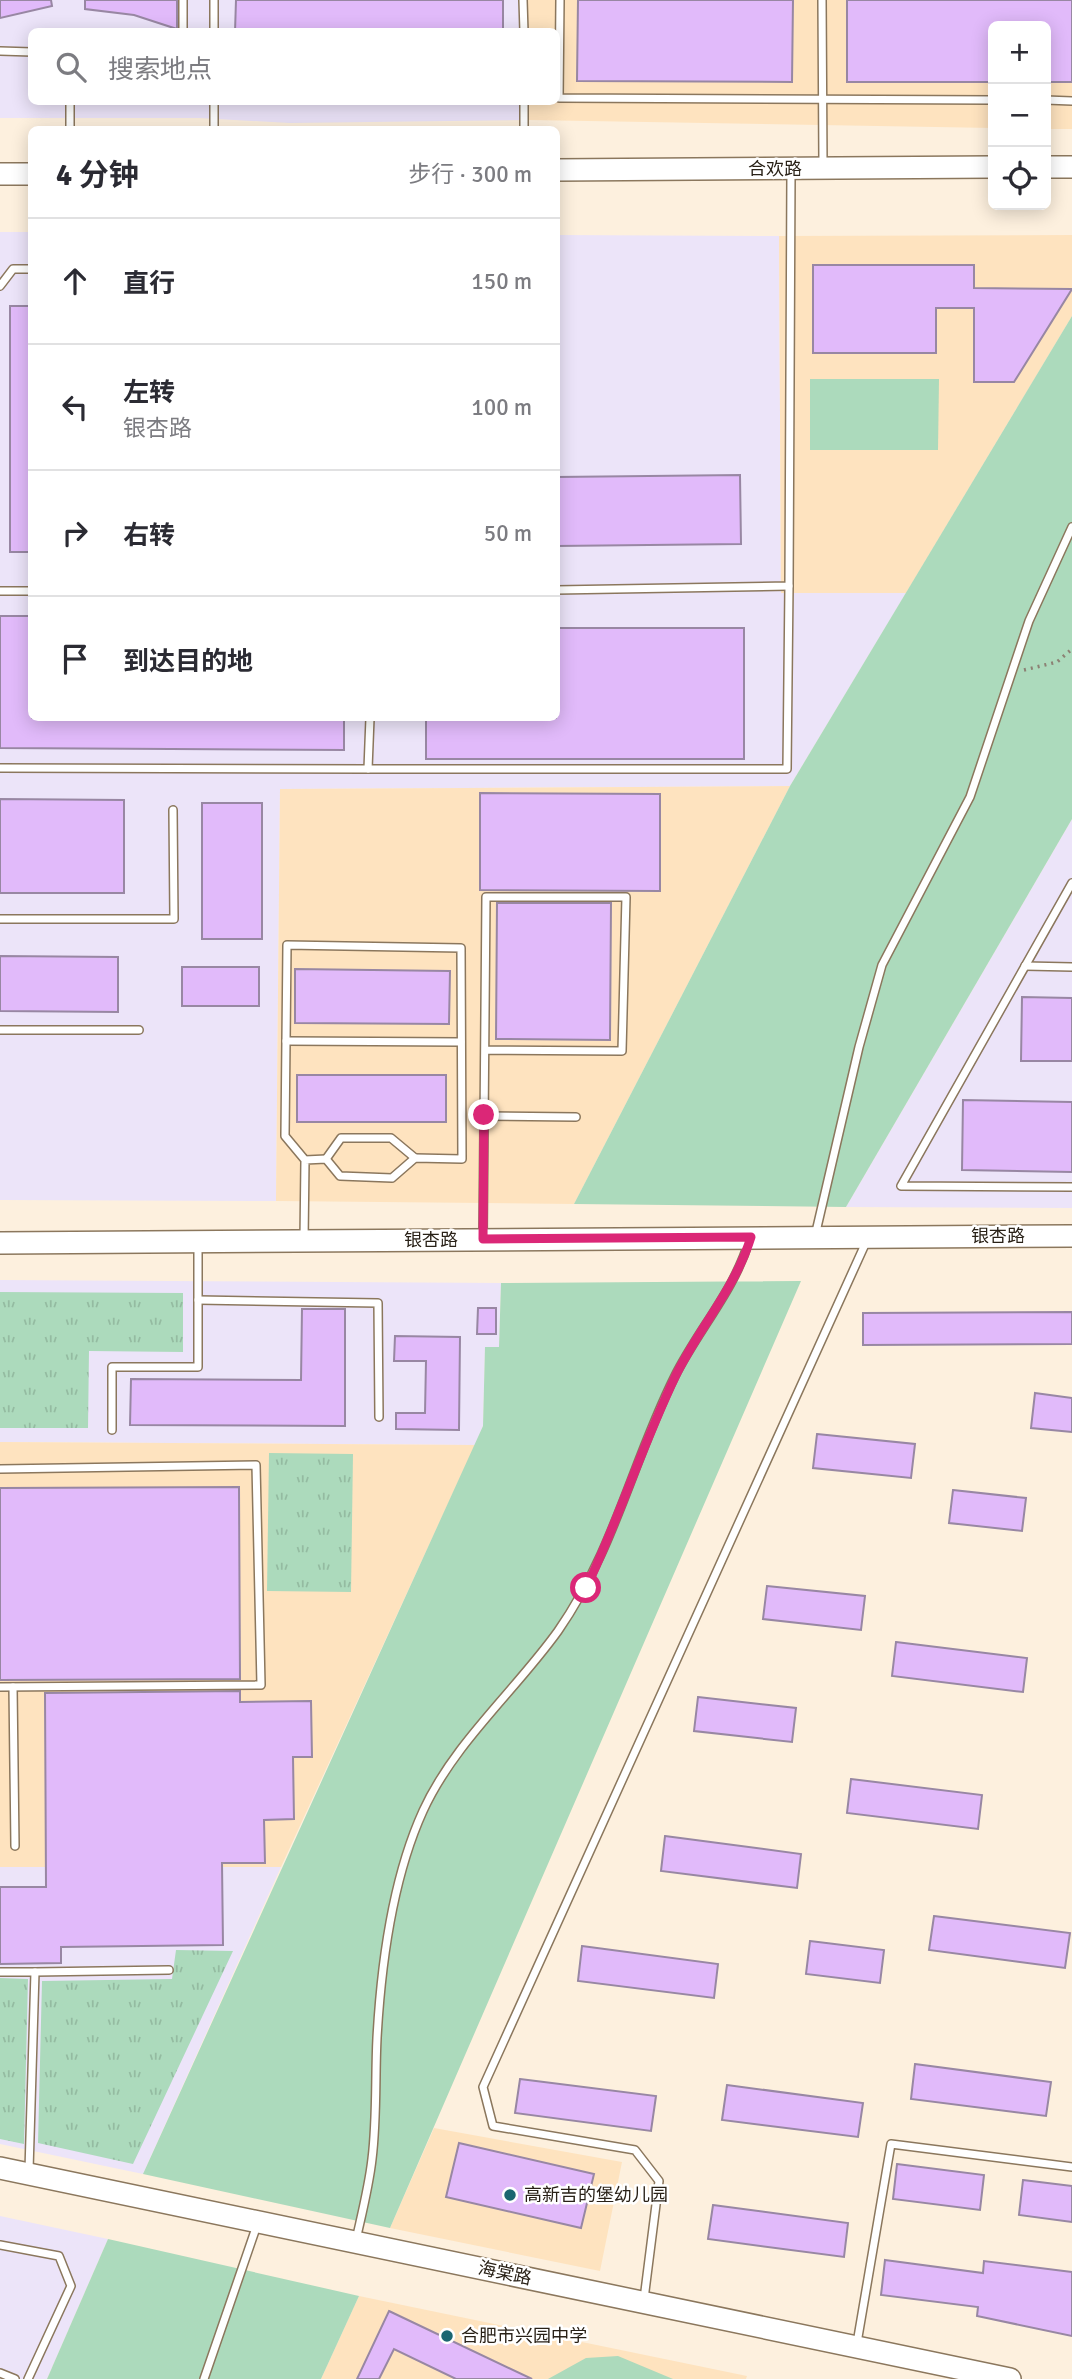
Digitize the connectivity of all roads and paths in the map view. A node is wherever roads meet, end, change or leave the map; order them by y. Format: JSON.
{"nodes":[{"id":1,"x":183,"y":0,"type":"edge"},
{"id":2,"x":214,"y":0,"type":"edge"},
{"id":3,"x":523,"y":0,"type":"edge"},
{"id":4,"x":560,"y":0,"type":"edge"},
{"id":5,"x":822,"y":0,"type":"edge"},
{"id":6,"x":183,"y":28,"type":"edge"},
{"id":7,"x":214,"y":28,"type":"edge"},
{"id":8,"x":524,"y":28,"type":"edge"},
{"id":9,"x":560,"y":28,"type":"edge"},
{"id":10,"x":0,"y":51,"type":"edge"},
{"id":11,"x":28,"y":52,"type":"edge"},
{"id":12,"x":560,"y":98,"type":"edge"},
{"id":13,"x":823,"y":99,"type":"junction"},
{"id":14,"x":988,"y":100,"type":"edge"},
{"id":15,"x":1051,"y":100,"type":"edge"},
{"id":16,"x":1072,"y":101,"type":"edge"},
{"id":17,"x":70,"y":105,"type":"edge"},
{"id":18,"x":214,"y":105,"type":"edge"},
{"id":19,"x":524,"y":105,"type":"edge"},
{"id":20,"x":70,"y":126,"type":"edge"},
{"id":21,"x":214,"y":126,"type":"edge"},
{"id":22,"x":524,"y":126,"type":"edge"},
{"id":23,"x":988,"y":167,"type":"edge"},
{"id":24,"x":1051,"y":167,"type":"edge"},
{"id":25,"x":1072,"y":167,"type":"edge"},
{"id":26,"x":791,"y":168,"type":"junction"},
{"id":27,"x":823,"y":168,"type":"junction"},
{"id":28,"x":560,"y":170,"type":"edge"},
{"id":29,"x":0,"y":174,"type":"edge"},
{"id":30,"x":28,"y":174,"type":"edge"},
{"id":31,"x":28,"y":269,"type":"edge"},
{"id":32,"x":0,"y":286,"type":"edge"},
{"id":33,"x":1072,"y":527,"type":"edge"},
{"id":34,"x":789,"y":586,"type":"junction"},
{"id":35,"x":560,"y":590,"type":"edge"},
{"id":36,"x":0,"y":591,"type":"edge"},
{"id":37,"x":28,"y":591,"type":"edge"},
{"id":38,"x":1072,"y":649,"type":"edge"},
{"id":39,"x":1010,"y":672,"type":"junction"},
{"id":40,"x":370,"y":721,"type":"edge"},
{"id":41,"x":0,"y":768,"type":"edge"},
{"id":42,"x":368,"y":769,"type":"junction"},
{"id":43,"x":173,"y":810,"type":"dead end"},
{"id":44,"x":1072,"y":883,"type":"edge"},
{"id":45,"x":0,"y":919,"type":"edge"},
{"id":46,"x":1025,"y":966,"type":"junction"},
{"id":47,"x":1072,"y":967,"type":"edge"},
{"id":48,"x":0,"y":1030,"type":"edge"},
{"id":49,"x":139,"y":1030,"type":"dead end"},
{"id":50,"x":286,"y":1041,"type":"junction"},
{"id":51,"x":461,"y":1042,"type":"junction"},
{"id":52,"x":485,"y":1050,"type":"junction"},
{"id":53,"x":484,"y":1115,"type":"junction"},
{"id":54,"x":576,"y":1117,"type":"dead end"},
{"id":55,"x":415,"y":1158,"type":"junction"},
{"id":56,"x":326,"y":1159,"type":"junction"},
{"id":57,"x":305,"y":1160,"type":"junction"},
{"id":58,"x":1072,"y":1187,"type":"edge"},
{"id":59,"x":869,"y":1236,"type":"junction"},
{"id":60,"x":1072,"y":1236,"type":"edge"},
{"id":61,"x":751,"y":1237,"type":"junction"},
{"id":62,"x":815,"y":1237,"type":"junction"},
{"id":63,"x":483,"y":1239,"type":"junction"},
{"id":64,"x":198,"y":1241,"type":"junction"},
{"id":65,"x":304,"y":1241,"type":"junction"},
{"id":66,"x":0,"y":1243,"type":"edge"},
{"id":67,"x":198,"y":1300,"type":"junction"},
{"id":68,"x":379,"y":1417,"type":"dead end"},
{"id":69,"x":112,"y":1430,"type":"dead end"},
{"id":70,"x":0,"y":1469,"type":"edge"},
{"id":71,"x":13,"y":1686,"type":"junction"},
{"id":72,"x":0,"y":1687,"type":"edge"},
{"id":73,"x":15,"y":1846,"type":"dead end"},
{"id":74,"x":169,"y":1970,"type":"dead end"},
{"id":75,"x":0,"y":1972,"type":"edge"},
{"id":76,"x":35,"y":1972,"type":"junction"},
{"id":77,"x":1072,"y":2167,"type":"edge"},
{"id":78,"x":0,"y":2168,"type":"edge"},
{"id":79,"x":29,"y":2174,"type":"junction"},
{"id":80,"x":258,"y":2221,"type":"junction"},
{"id":81,"x":355,"y":2241,"type":"junction"},
{"id":82,"x":0,"y":2245,"type":"edge"},
{"id":83,"x":643,"y":2302,"type":"junction"},
{"id":84,"x":856,"y":2347,"type":"junction"},
{"id":85,"x":0,"y":2374,"type":"edge"},
{"id":86,"x":15,"y":2379,"type":"edge"},
{"id":87,"x":28,"y":2379,"type":"edge"},
{"id":88,"x":204,"y":2379,"type":"edge"},
{"id":89,"x":1010,"y":2379,"type":"edge"}],
"edges":[{"from":1,"to":6,"type":"lane"},
{"from":2,"to":7,"type":"lane"},
{"from":3,"to":8,"type":"lane"},
{"from":4,"to":9,"type":"lane"},
{"from":5,"to":13,"type":"lane"},
{"from":10,"to":11,"type":"lane"},
{"from":12,"to":13,"type":"lane"},
{"from":13,"to":14,"type":"lane"},
{"from":13,"to":27,"type":"lane"},
{"from":15,"to":16,"type":"lane"},
{"from":17,"to":20,"type":"lane"},
{"from":18,"to":21,"type":"lane"},
{"from":19,"to":22,"type":"lane"},
{"from":23,"to":27,"type":"street","name":"合欢路"},
{"from":24,"to":25,"type":"street"},
{"from":26,"to":27,"type":"street","name":"合欢路"},
{"from":26,"to":28,"type":"street","name":"合欢路"},
{"from":26,"to":34,"type":"lane"},
{"from":29,"to":30,"type":"street"},
{"from":31,"to":32,"type":"lane"},
{"from":33,"to":39,"type":"lane"},
{"from":34,"to":35,"type":"lane"},
{"from":34,"to":42,"type":"lane"},
{"from":36,"to":37,"type":"lane"},
{"from":38,"to":39,"type":"path"},
{"from":39,"to":62,"type":"lane"},
{"from":40,"to":42,"type":"lane"},
{"from":41,"to":42,"type":"lane"},
{"from":43,"to":45,"type":"lane"},
{"from":44,"to":46,"type":"lane"},
{"from":46,"to":47,"type":"lane"},
{"from":46,"to":58,"type":"lane"},
{"from":48,"to":49,"type":"lane"},
{"from":50,"to":51,"type":"lane"},
{"from":50,"to":51,"type":"lane"},
{"from":50,"to":57,"type":"lane"},
{"from":51,"to":55,"type":"lane"},
{"from":52,"to":52,"type":"lane"},
{"from":52,"to":53,"type":"lane"},
{"from":53,"to":54,"type":"lane"},
{"from":53,"to":63,"type":"lane"},
{"from":55,"to":56,"type":"lane"},
{"from":55,"to":56,"type":"lane"},
{"from":56,"to":57,"type":"lane"},
{"from":57,"to":65,"type":"lane"},
{"from":59,"to":60,"type":"street","name":"银杏路"},
{"from":59,"to":62,"type":"street","name":"银杏路"},
{"from":59,"to":83,"type":"lane"},
{"from":61,"to":62,"type":"street","name":"银杏路"},
{"from":61,"to":63,"type":"street","name":"银杏路"},
{"from":61,"to":81,"type":"lane"},
{"from":63,"to":65,"type":"street","name":"银杏路"},
{"from":64,"to":65,"type":"street","name":"银杏路"},
{"from":64,"to":66,"type":"street","name":"银杏路"},
{"from":64,"to":67,"type":"lane"},
{"from":67,"to":68,"type":"lane"},
{"from":67,"to":69,"type":"lane"},
{"from":70,"to":71,"type":"lane"},
{"from":71,"to":72,"type":"lane"},
{"from":71,"to":73,"type":"lane"},
{"from":74,"to":76,"type":"lane"},
{"from":75,"to":76,"type":"lane"},
{"from":76,"to":79,"type":"lane"},
{"from":77,"to":84,"type":"lane"},
{"from":78,"to":79,"type":"street","name":"海棠路"},
{"from":79,"to":80,"type":"street","name":"海棠路"},
{"from":80,"to":81,"type":"street","name":"海棠路"},
{"from":80,"to":88,"type":"lane"},
{"from":81,"to":83,"type":"street","name":"海棠路"},
{"from":82,"to":87,"type":"lane"},
{"from":83,"to":84,"type":"street","name":"海棠路"},
{"from":84,"to":89,"type":"street","name":"海棠路"},
{"from":85,"to":86,"type":"lane"}]}
